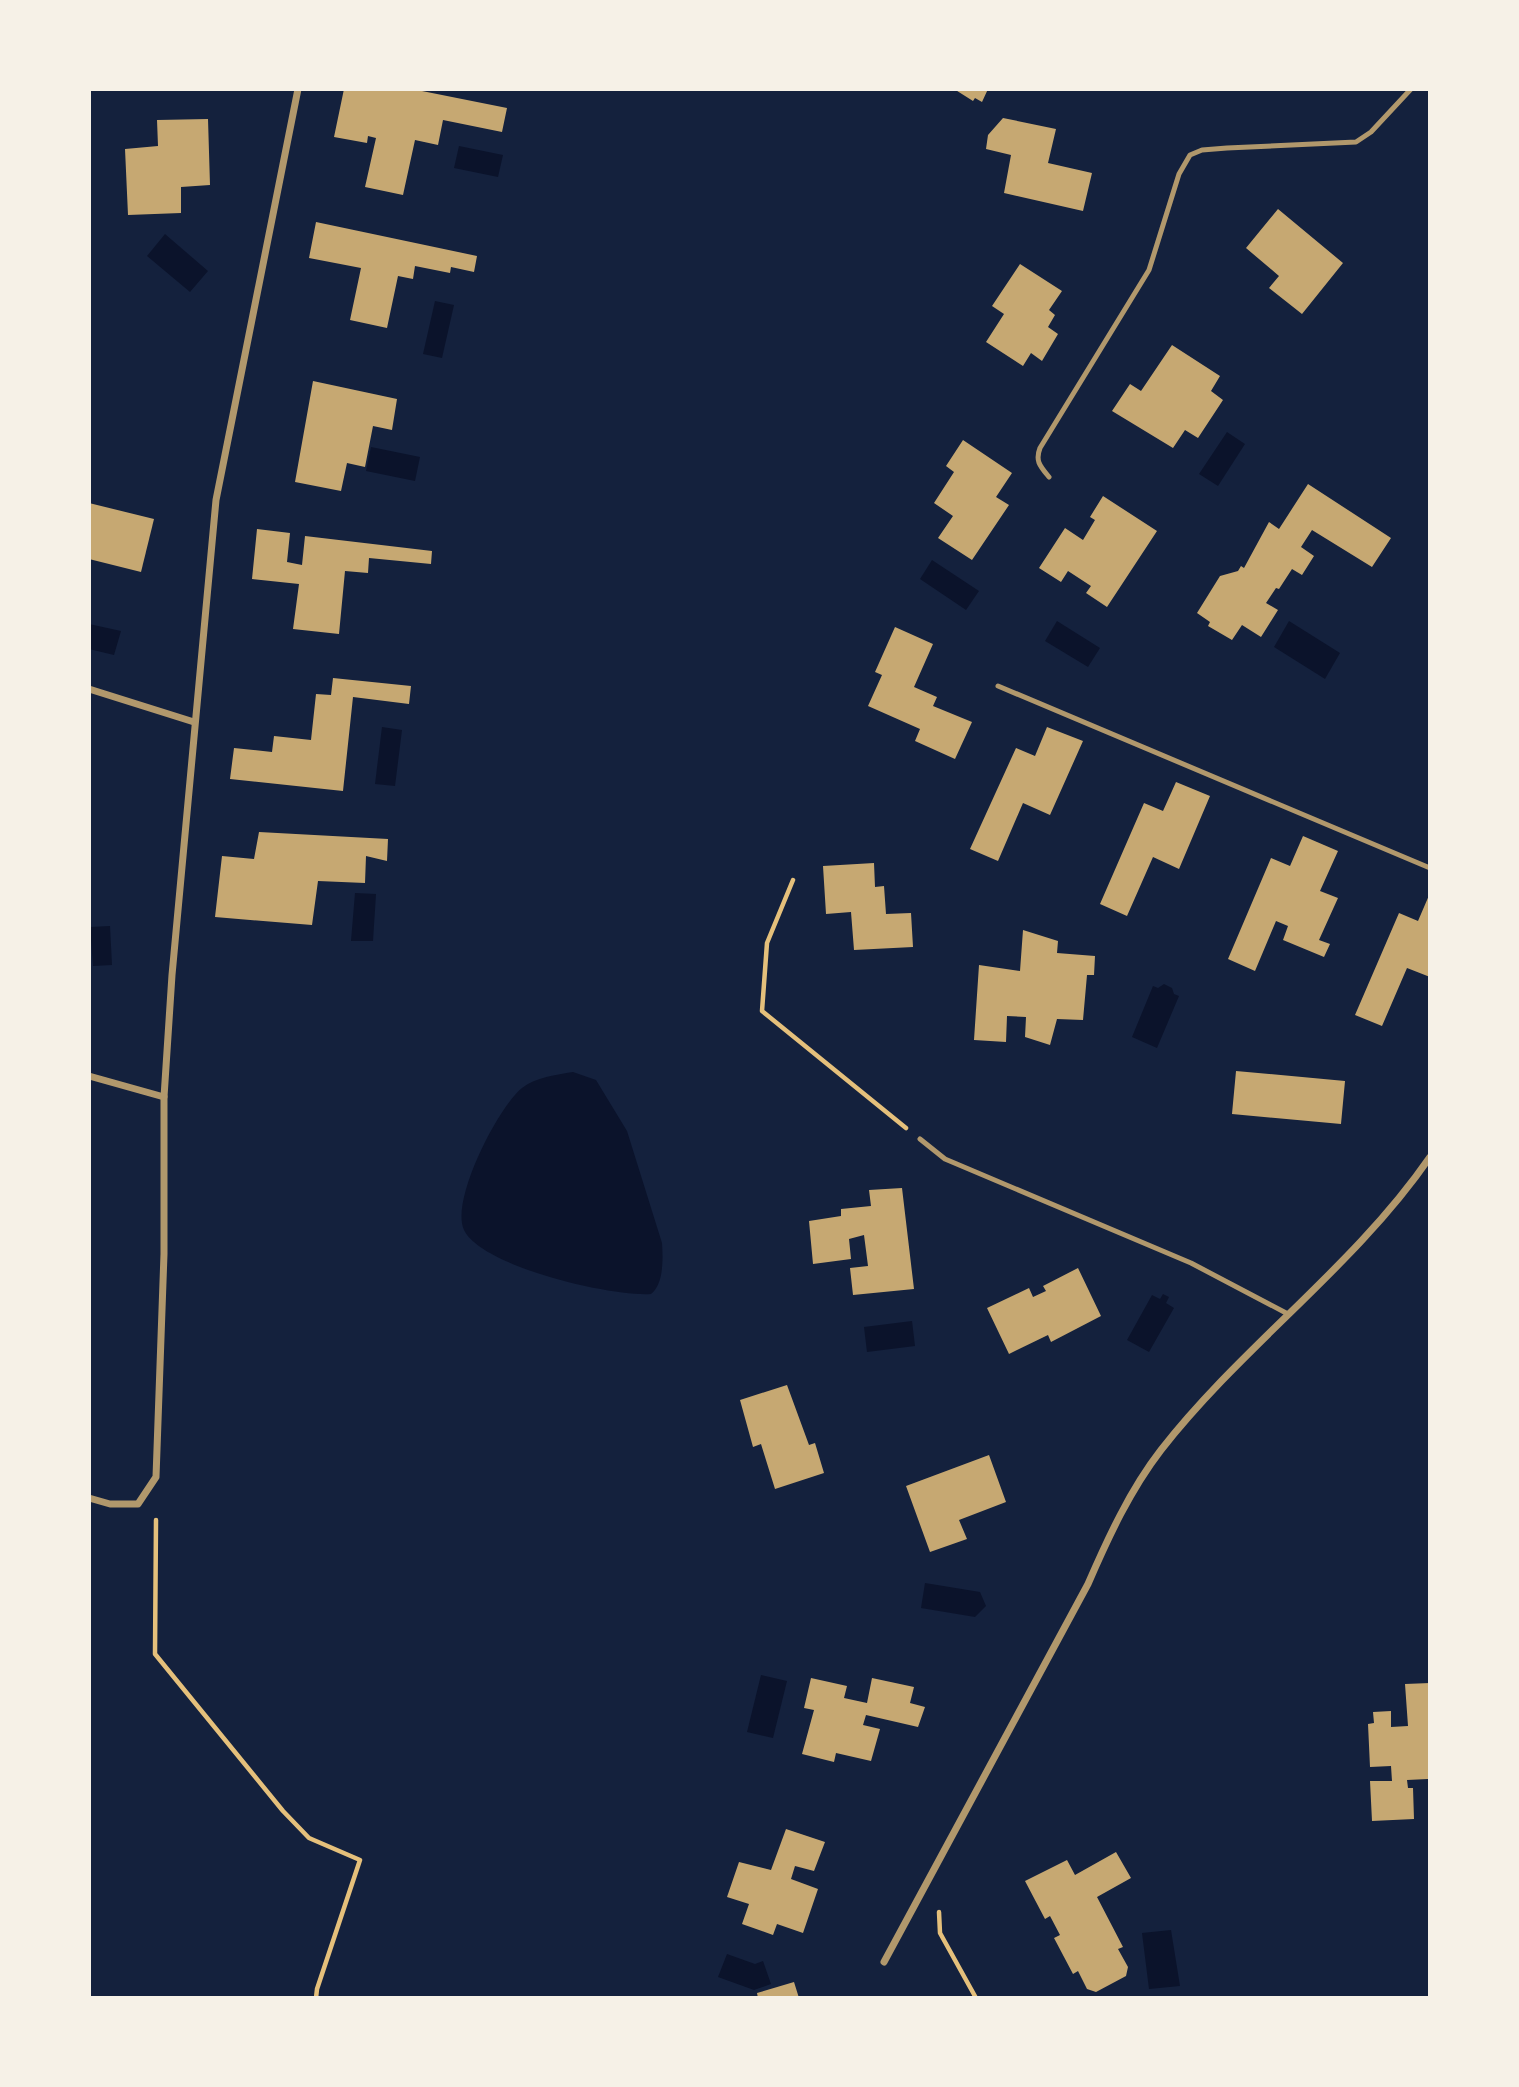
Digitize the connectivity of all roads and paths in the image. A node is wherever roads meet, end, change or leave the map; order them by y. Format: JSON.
{"nodes":[{"id":1,"x":298,"y":89,"type":"edge"},
{"id":2,"x":1411,"y":89,"type":"edge"},
{"id":3,"x":1049,"y":477,"type":"dead end"},
{"id":4,"x":998,"y":686,"type":"dead end"},
{"id":5,"x":89,"y":689,"type":"edge"},
{"id":6,"x":194,"y":722,"type":"junction"},
{"id":7,"x":1430,"y":868,"type":"edge"},
{"id":8,"x":793,"y":880,"type":"dead end"},
{"id":9,"x":89,"y":1076,"type":"edge"},
{"id":10,"x":164,"y":1097,"type":"junction"},
{"id":11,"x":920,"y":1139,"type":"joint"},
{"id":12,"x":1430,"y":1157,"type":"edge"},
{"id":13,"x":1288,"y":1314,"type":"junction"},
{"id":14,"x":156,"y":1477,"type":"junction"},
{"id":15,"x":89,"y":1498,"type":"edge"},
{"id":16,"x":938,"y":1900,"type":"dead end"},
{"id":17,"x":884,"y":1962,"type":"dead end"},
{"id":18,"x":316,"y":1998,"type":"edge"},
{"id":19,"x":976,"y":1998,"type":"edge"}],
"edges":[{"from":1,"to":6,"type":"street"},
{"from":2,"to":3,"type":"lane"},
{"from":4,"to":7,"type":"lane"},
{"from":5,"to":6,"type":"street"},
{"from":6,"to":10,"type":"street"},
{"from":8,"to":11,"type":"path"},
{"from":9,"to":10,"type":"street"},
{"from":10,"to":14,"type":"street"},
{"from":11,"to":13,"type":"lane"},
{"from":12,"to":13,"type":"street"},
{"from":13,"to":17,"type":"street"},
{"from":14,"to":15,"type":"street"},
{"from":14,"to":18,"type":"path"},
{"from":16,"to":19,"type":"path"}]}
